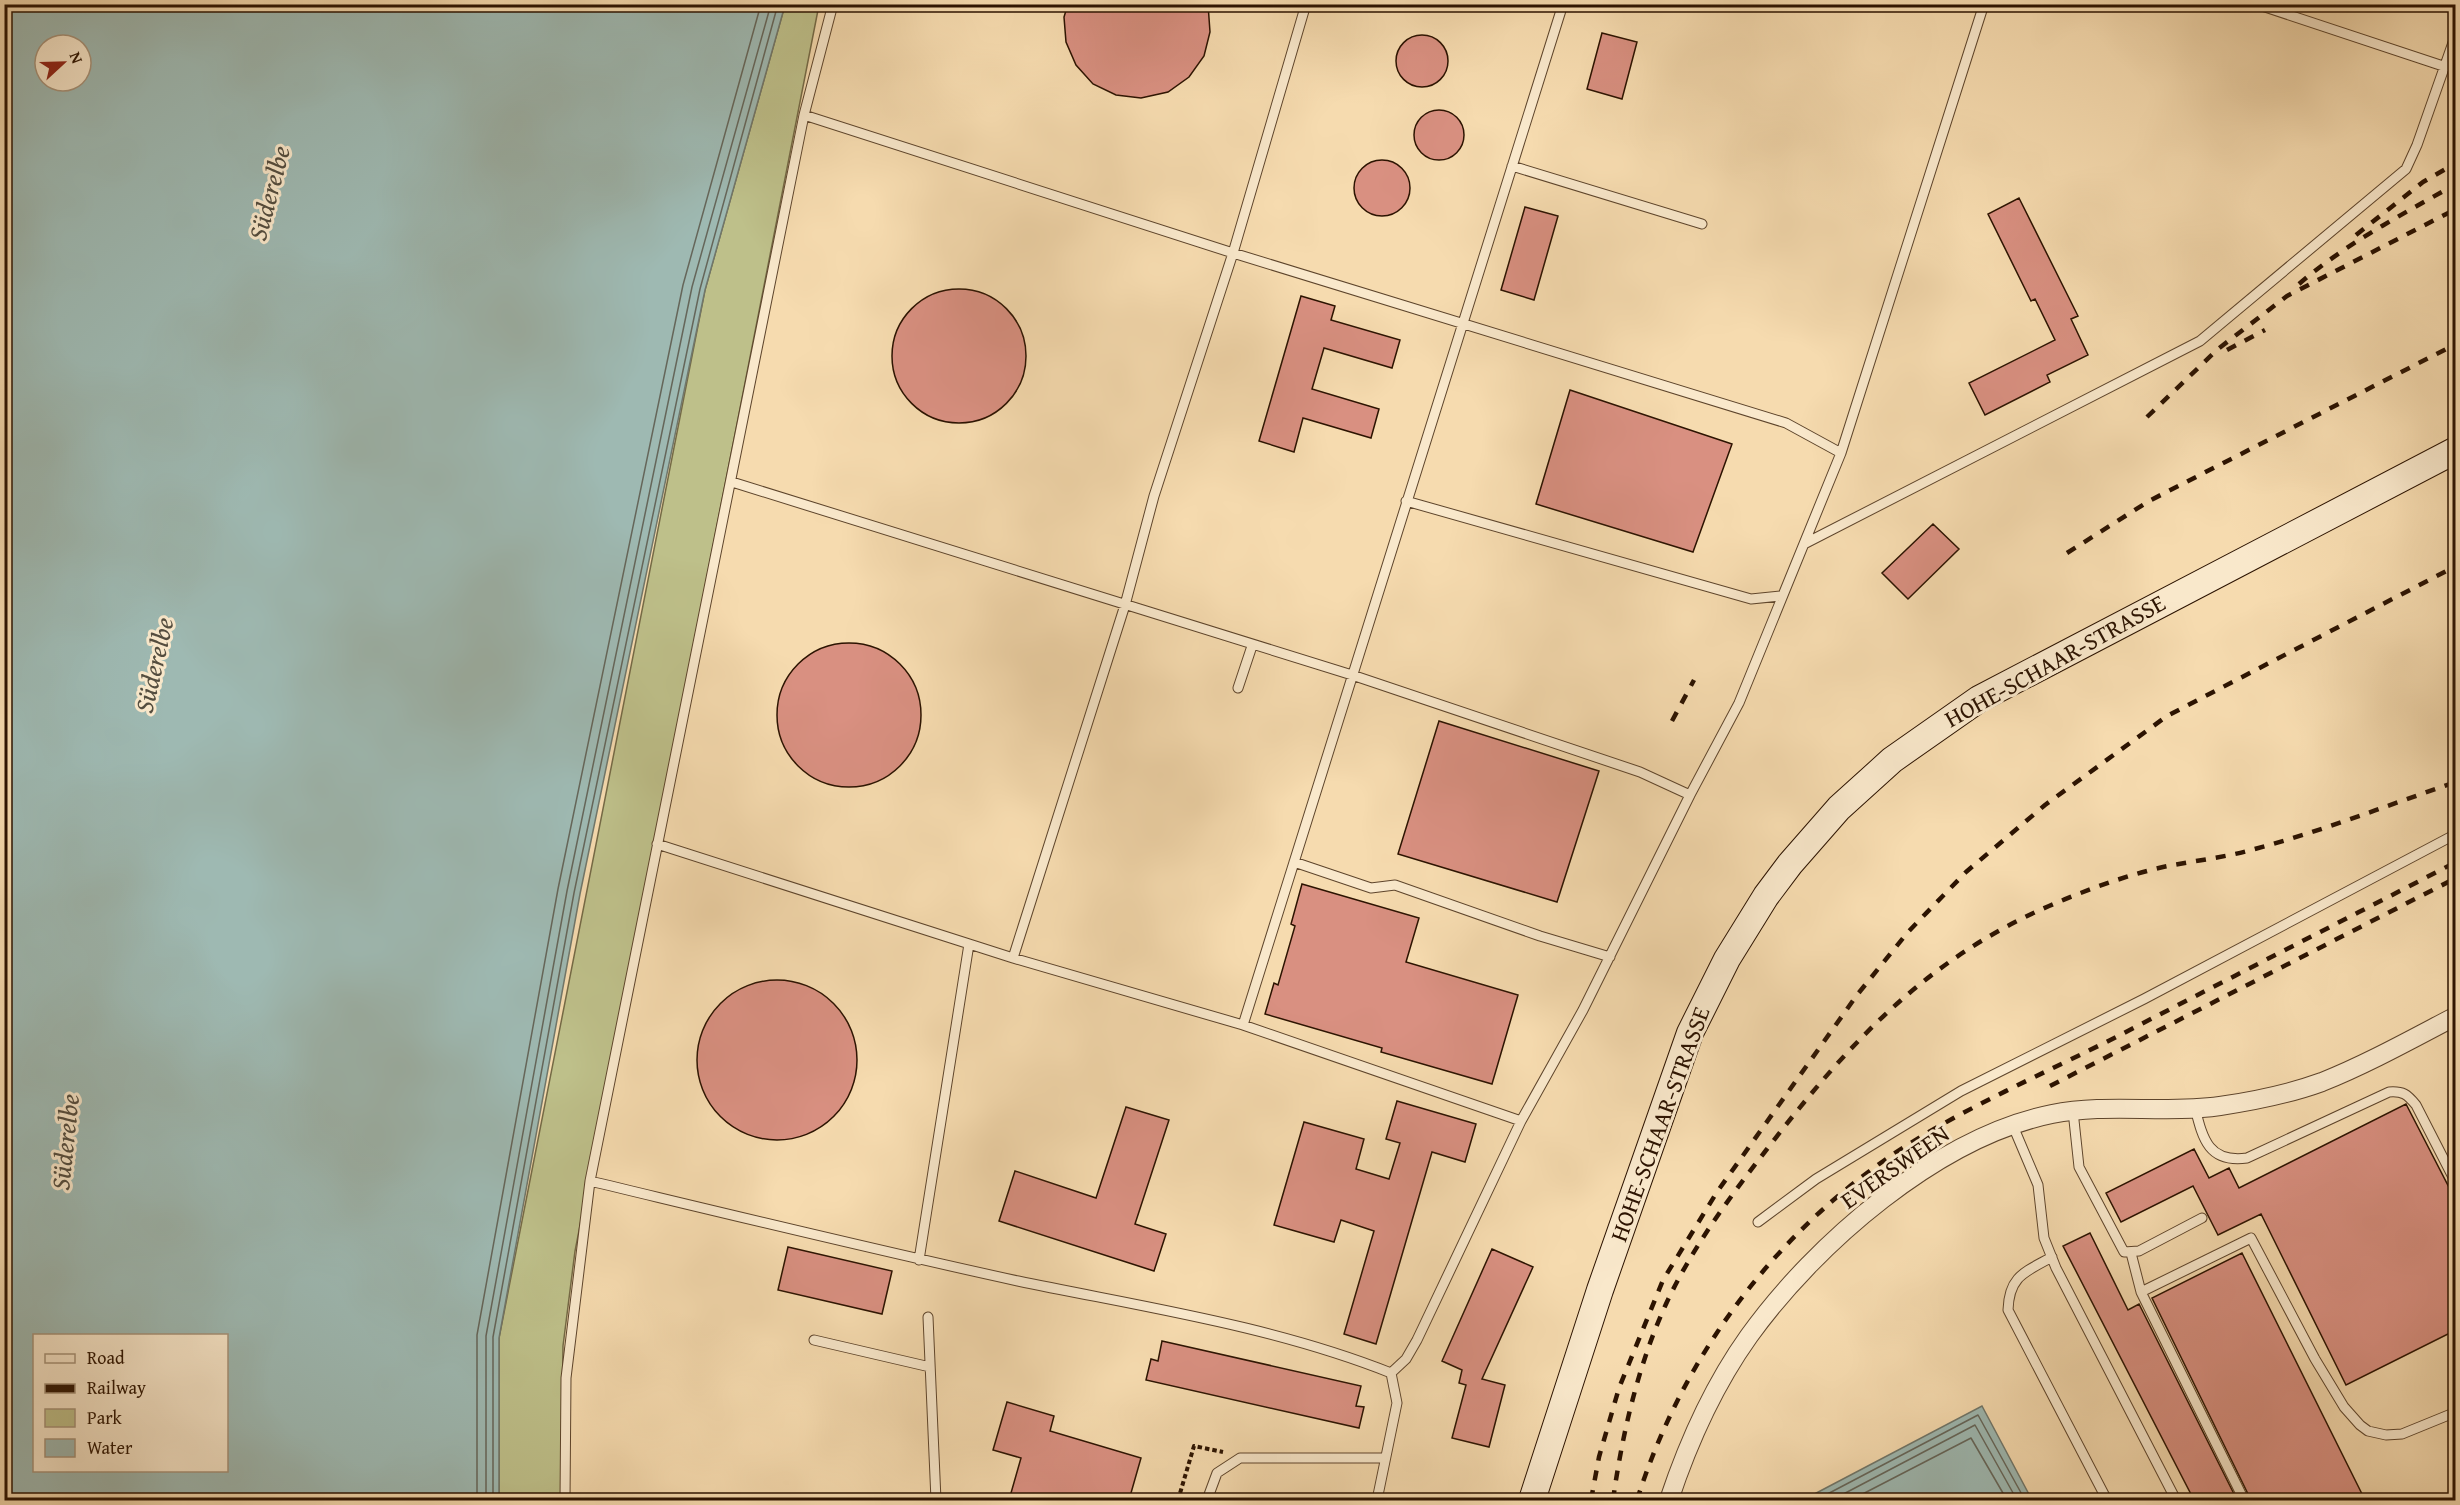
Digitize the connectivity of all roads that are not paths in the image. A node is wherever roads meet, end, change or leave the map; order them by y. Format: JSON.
{"nodes":[{"id":1,"x":833,"y":4,"type":"edge"},
{"id":2,"x":1306,"y":4,"type":"edge"},
{"id":3,"x":1563,"y":4,"type":"edge"},
{"id":4,"x":1984,"y":4,"type":"edge"},
{"id":5,"x":2256,"y":4,"type":"edge"},
{"id":6,"x":2456,"y":34,"type":"edge"},
{"id":7,"x":2446,"y":67,"type":"junction"},
{"id":8,"x":804,"y":115,"type":"junction"},
{"id":9,"x":1512,"y":166,"type":"junction"},
{"id":10,"x":1702,"y":224,"type":"dead end"},
{"id":11,"x":1233,"y":253,"type":"junction"},
{"id":12,"x":1463,"y":322,"type":"junction"},
{"id":13,"x":2456,"y":450,"type":"edge"},
{"id":14,"x":1841,"y":453,"type":"junction"},
{"id":15,"x":732,"y":482,"type":"junction"},
{"id":16,"x":1406,"y":501,"type":"junction"},
{"id":17,"x":1804,"y":544,"type":"junction"},
{"id":18,"x":1781,"y":596,"type":"junction"},
{"id":19,"x":1125,"y":605,"type":"junction"},
{"id":20,"x":1251,"y":645,"type":"junction"},
{"id":21,"x":1352,"y":675,"type":"junction"},
{"id":22,"x":1238,"y":687,"type":"dead end"},
{"id":23,"x":1690,"y":795,"type":"junction"},
{"id":24,"x":2456,"y":834,"type":"edge"},
{"id":25,"x":657,"y":844,"type":"junction"},
{"id":26,"x":1294,"y":862,"type":"junction"},
{"id":27,"x":969,"y":944,"type":"junction"},
{"id":28,"x":1610,"y":957,"type":"junction"},
{"id":29,"x":1013,"y":958,"type":"junction"},
{"id":30,"x":2456,"y":1016,"type":"edge"},
{"id":31,"x":1243,"y":1025,"type":"junction"},
{"id":32,"x":2195,"y":1108,"type":"junction"},
{"id":33,"x":2073,"y":1111,"type":"junction"},
{"id":34,"x":1521,"y":1121,"type":"junction"},
{"id":35,"x":2013,"y":1126,"type":"junction"},
{"id":36,"x":590,"y":1181,"type":"junction"},
{"id":37,"x":2456,"y":1183,"type":"edge"},
{"id":38,"x":2202,"y":1218,"type":"dead end"},
{"id":39,"x":1758,"y":1222,"type":"dead end"},
{"id":40,"x":2131,"y":1253,"type":"junction"},
{"id":41,"x":2052,"y":1257,"type":"junction"},
{"id":42,"x":919,"y":1260,"type":"junction"},
{"id":43,"x":2141,"y":1292,"type":"junction"},
{"id":44,"x":928,"y":1317,"type":"dead end"},
{"id":45,"x":814,"y":1341,"type":"dead end"},
{"id":46,"x":930,"y":1367,"type":"junction"},
{"id":47,"x":1392,"y":1373,"type":"junction"},
{"id":48,"x":2456,"y":1412,"type":"edge"},
{"id":49,"x":1385,"y":1458,"type":"junction"},
{"id":50,"x":565,"y":1500,"type":"edge"},
{"id":51,"x":936,"y":1500,"type":"edge"},
{"id":52,"x":1207,"y":1500,"type":"edge"},
{"id":53,"x":1377,"y":1500,"type":"edge"},
{"id":54,"x":1532,"y":1500,"type":"edge"},
{"id":55,"x":1669,"y":1500,"type":"edge"},
{"id":56,"x":2107,"y":1500,"type":"edge"},
{"id":57,"x":2176,"y":1500,"type":"edge"},
{"id":58,"x":2244,"y":1500,"type":"edge"}],
"edges":[{"from":1,"to":8,"type":"lane"},
{"from":2,"to":11,"type":"lane"},
{"from":3,"to":9,"type":"lane"},
{"from":4,"to":14,"type":"lane"},
{"from":5,"to":7,"type":"lane"},
{"from":6,"to":7,"type":"lane"},
{"from":7,"to":17,"type":"lane"},
{"from":8,"to":11,"type":"lane"},
{"from":8,"to":15,"type":"lane"},
{"from":9,"to":10,"type":"lane"},
{"from":9,"to":12,"type":"lane"},
{"from":11,"to":12,"type":"lane"},
{"from":11,"to":19,"type":"lane"},
{"from":12,"to":14,"type":"lane"},
{"from":12,"to":16,"type":"lane"},
{"from":13,"to":54,"type":"main road","name":"HOHE-SCHAAR-STRASSE"},
{"from":14,"to":17,"type":"lane"},
{"from":15,"to":19,"type":"lane"},
{"from":15,"to":25,"type":"lane"},
{"from":16,"to":18,"type":"lane"},
{"from":16,"to":21,"type":"lane"},
{"from":17,"to":18,"type":"lane"},
{"from":18,"to":23,"type":"lane"},
{"from":19,"to":20,"type":"lane"},
{"from":19,"to":29,"type":"lane"},
{"from":20,"to":21,"type":"lane"},
{"from":20,"to":22,"type":"lane"},
{"from":21,"to":23,"type":"lane"},
{"from":21,"to":26,"type":"lane"},
{"from":23,"to":28,"type":"lane"},
{"from":24,"to":39,"type":"lane"},
{"from":25,"to":27,"type":"lane"},
{"from":25,"to":36,"type":"lane"},
{"from":26,"to":28,"type":"lane"},
{"from":26,"to":31,"type":"lane"},
{"from":27,"to":29,"type":"lane"},
{"from":27,"to":42,"type":"lane"},
{"from":28,"to":34,"type":"lane"},
{"from":29,"to":31,"type":"lane"},
{"from":30,"to":32,"type":"street","name":"EVERSWEEN"},
{"from":31,"to":34,"type":"lane"},
{"from":32,"to":33,"type":"street","name":"EVERSWEEN"},
{"from":32,"to":37,"type":"lane"},
{"from":33,"to":35,"type":"street","name":"EVERSWEEN"},
{"from":33,"to":40,"type":"lane"},
{"from":34,"to":47,"type":"lane"},
{"from":35,"to":41,"type":"lane"},
{"from":35,"to":55,"type":"street","name":"EVERSWEEN"},
{"from":36,"to":42,"type":"lane"},
{"from":36,"to":50,"type":"lane"},
{"from":38,"to":40,"type":"lane"},
{"from":40,"to":43,"type":"lane"},
{"from":41,"to":56,"type":"lane"},
{"from":41,"to":57,"type":"lane"},
{"from":42,"to":47,"type":"lane"},
{"from":43,"to":48,"type":"lane"},
{"from":43,"to":58,"type":"lane"},
{"from":44,"to":46,"type":"lane"},
{"from":45,"to":46,"type":"lane"},
{"from":46,"to":51,"type":"lane"},
{"from":47,"to":49,"type":"lane"},
{"from":49,"to":52,"type":"lane"},
{"from":49,"to":53,"type":"lane"}]}
